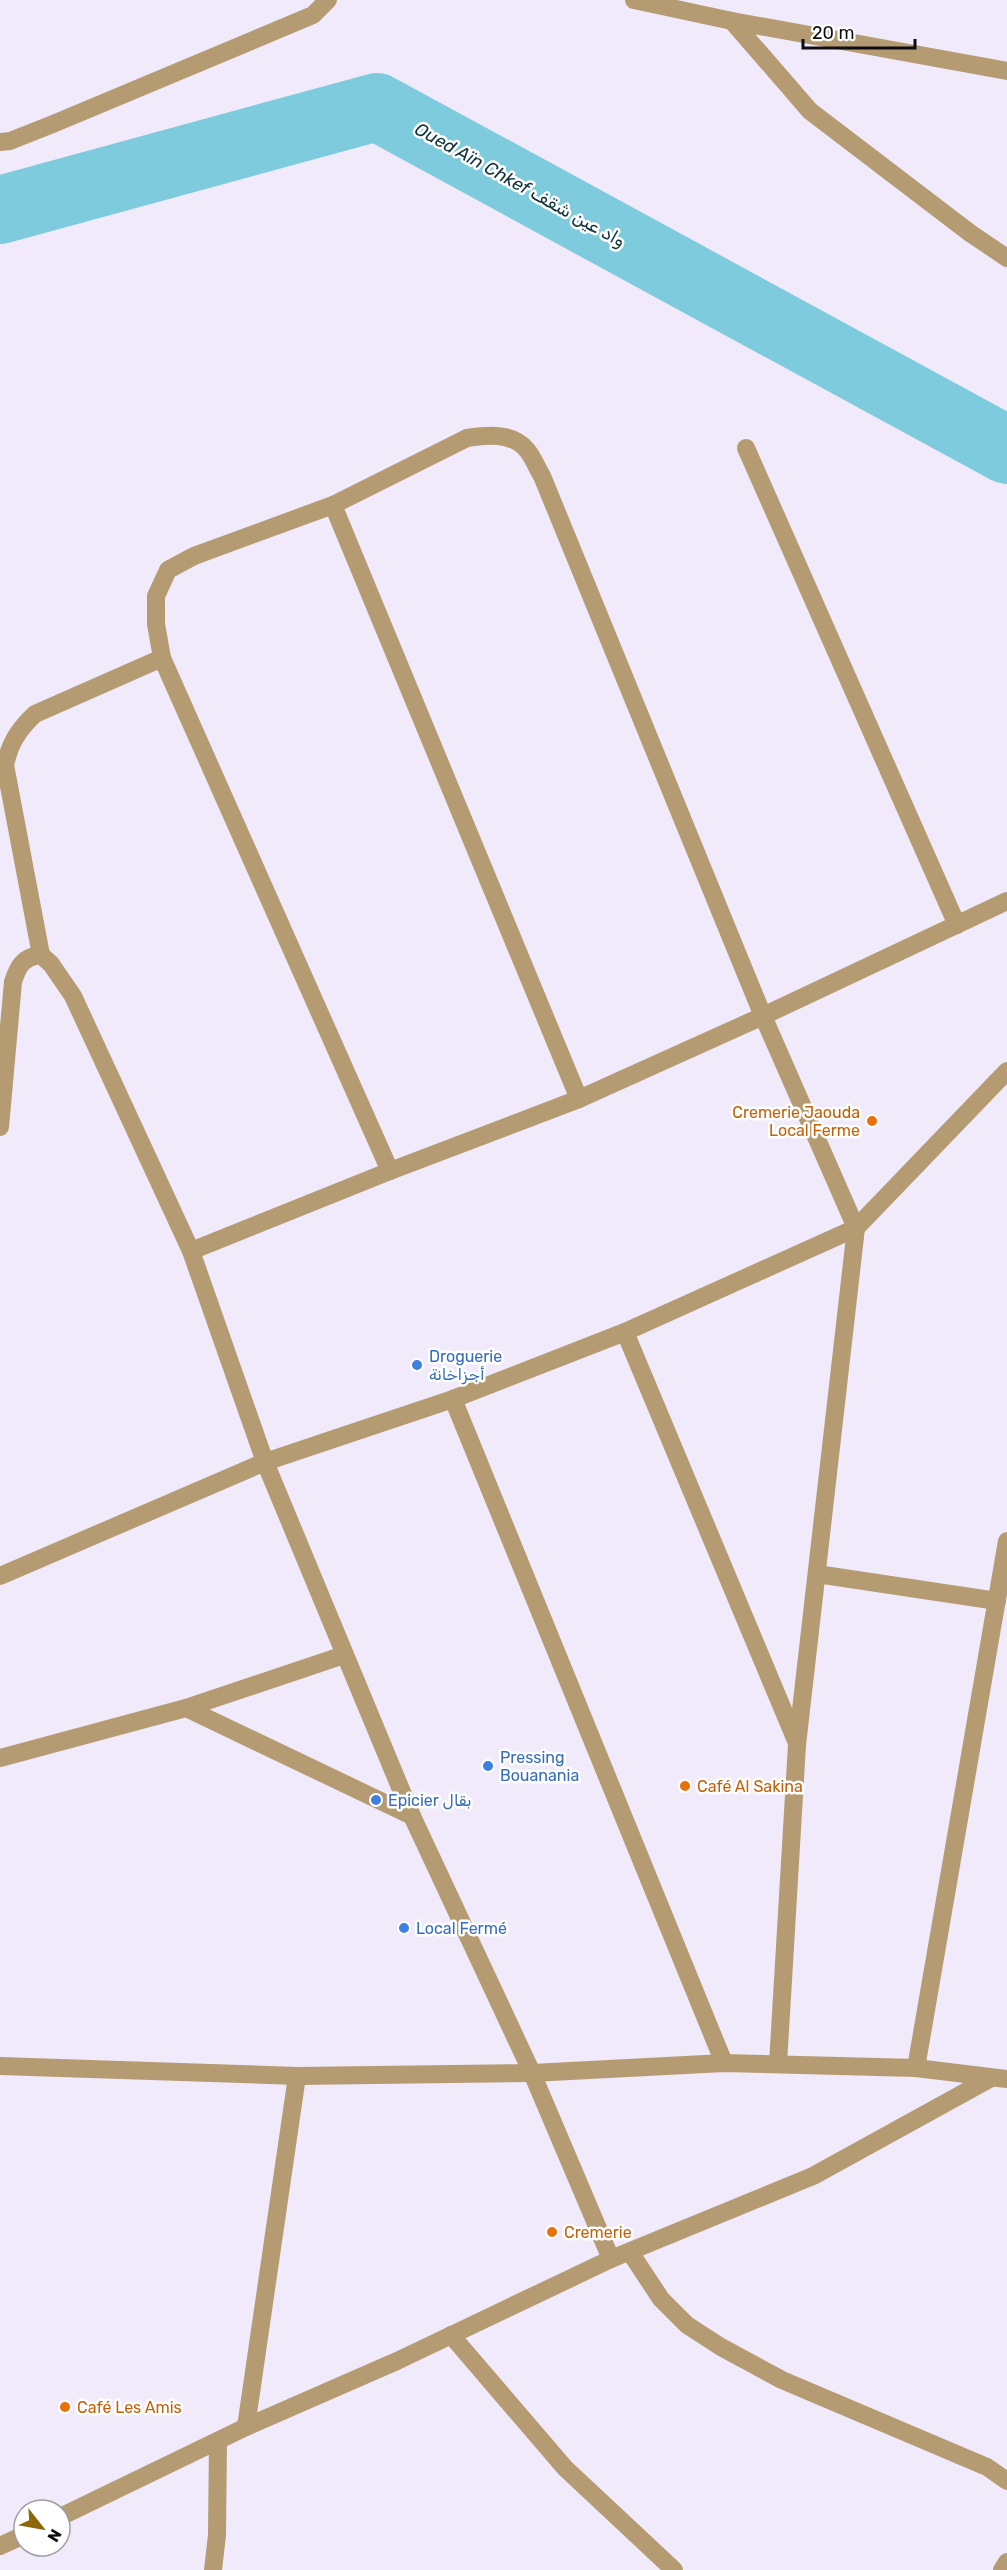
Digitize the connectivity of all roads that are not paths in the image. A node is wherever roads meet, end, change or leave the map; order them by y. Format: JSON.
{"nodes":[{"id":1,"x":328,"y":0,"type":"edge"},
{"id":2,"x":634,"y":0,"type":"edge"},
{"id":3,"x":732,"y":21,"type":"junction"},
{"id":4,"x":1007,"y":70,"type":"edge"},
{"id":5,"x":0,"y":142,"type":"edge"},
{"id":6,"x":1007,"y":258,"type":"edge"},
{"id":7,"x":746,"y":448,"type":"dead end"},
{"id":8,"x":333,"y":505,"type":"junction"},
{"id":9,"x":162,"y":658,"type":"junction"},
{"id":10,"x":1007,"y":901,"type":"edge"},
{"id":11,"x":957,"y":925,"type":"junction"},
{"id":12,"x":40,"y":955,"type":"junction"},
{"id":13,"x":763,"y":1016,"type":"junction"},
{"id":14,"x":1007,"y":1071,"type":"edge"},
{"id":15,"x":990,"y":1088,"type":"junction"},
{"id":16,"x":1007,"y":1097,"type":"edge"},
{"id":17,"x":579,"y":1099,"type":"junction"},
{"id":18,"x":0,"y":1127,"type":"edge"},
{"id":19,"x":390,"y":1171,"type":"junction"},
{"id":20,"x":856,"y":1228,"type":"junction"},
{"id":21,"x":191,"y":1251,"type":"junction"},
{"id":22,"x":625,"y":1332,"type":"junction"},
{"id":23,"x":453,"y":1399,"type":"junction"},
{"id":24,"x":265,"y":1462,"type":"junction"},
{"id":25,"x":1007,"y":1541,"type":"edge"},
{"id":26,"x":1005,"y":1560,"type":"edge"},
{"id":27,"x":817,"y":1574,"type":"junction"},
{"id":28,"x":0,"y":1576,"type":"edge"},
{"id":29,"x":997,"y":1601,"type":"junction"},
{"id":30,"x":344,"y":1655,"type":"junction"},
{"id":31,"x":186,"y":1708,"type":"junction"},
{"id":32,"x":797,"y":1745,"type":"junction"},
{"id":33,"x":0,"y":1758,"type":"edge"},
{"id":34,"x":412,"y":1816,"type":"junction"},
{"id":35,"x":724,"y":2063,"type":"junction"},
{"id":36,"x":778,"y":2064,"type":"junction"},
{"id":37,"x":0,"y":2066,"type":"edge"},
{"id":38,"x":916,"y":2068,"type":"junction"},
{"id":39,"x":532,"y":2073,"type":"junction"},
{"id":40,"x":297,"y":2076,"type":"junction"},
{"id":41,"x":999,"y":2078,"type":"edge"},
{"id":42,"x":630,"y":2252,"type":"junction"},
{"id":43,"x":611,"y":2259,"type":"junction"},
{"id":44,"x":451,"y":2335,"type":"junction"},
{"id":45,"x":246,"y":2427,"type":"junction"},
{"id":46,"x":218,"y":2441,"type":"junction"},
{"id":47,"x":1007,"y":2481,"type":"edge"},
{"id":48,"x":72,"y":2511,"type":"edge"},
{"id":49,"x":1007,"y":2562,"type":"edge"},
{"id":50,"x":213,"y":2570,"type":"edge"},
{"id":51,"x":674,"y":2570,"type":"edge"},
{"id":52,"x":1002,"y":2570,"type":"edge"}],
"edges":[{"from":1,"to":5,"type":"street"},
{"from":2,"to":3,"type":"street"},
{"from":3,"to":4,"type":"street"},
{"from":3,"to":6,"type":"street"},
{"from":7,"to":11,"type":"street"},
{"from":8,"to":9,"type":"street"},
{"from":8,"to":13,"type":"street"},
{"from":8,"to":17,"type":"street"},
{"from":9,"to":12,"type":"street"},
{"from":9,"to":19,"type":"street"},
{"from":10,"to":11,"type":"street"},
{"from":11,"to":13,"type":"street"},
{"from":12,"to":18,"type":"street"},
{"from":12,"to":21,"type":"street"},
{"from":13,"to":17,"type":"street"},
{"from":13,"to":20,"type":"street"},
{"from":14,"to":15,"type":"street"},
{"from":15,"to":16,"type":"street"},
{"from":15,"to":20,"type":"street"},
{"from":17,"to":19,"type":"street"},
{"from":19,"to":21,"type":"street"},
{"from":20,"to":22,"type":"street"},
{"from":20,"to":27,"type":"street"},
{"from":21,"to":24,"type":"street"},
{"from":22,"to":23,"type":"street"},
{"from":22,"to":32,"type":"street"},
{"from":23,"to":24,"type":"street"},
{"from":23,"to":35,"type":"street"},
{"from":24,"to":28,"type":"street"},
{"from":24,"to":30,"type":"street"},
{"from":25,"to":26,"type":"street"},
{"from":26,"to":29,"type":"street"},
{"from":27,"to":29,"type":"street"},
{"from":27,"to":32,"type":"street"},
{"from":29,"to":38,"type":"street"},
{"from":30,"to":31,"type":"street"},
{"from":30,"to":34,"type":"street"},
{"from":31,"to":33,"type":"street"},
{"from":31,"to":34,"type":"street"},
{"from":32,"to":36,"type":"street"},
{"from":34,"to":39,"type":"street"},
{"from":35,"to":36,"type":"street"},
{"from":35,"to":39,"type":"street"},
{"from":36,"to":38,"type":"street"},
{"from":37,"to":40,"type":"street"},
{"from":38,"to":41,"type":"street"},
{"from":39,"to":40,"type":"street"},
{"from":39,"to":43,"type":"street"},
{"from":40,"to":45,"type":"street"},
{"from":41,"to":42,"type":"street"},
{"from":42,"to":43,"type":"street"},
{"from":42,"to":47,"type":"street"},
{"from":43,"to":44,"type":"street"},
{"from":44,"to":45,"type":"street"},
{"from":44,"to":51,"type":"street"},
{"from":45,"to":46,"type":"street"},
{"from":46,"to":48,"type":"street"},
{"from":46,"to":50,"type":"street"},
{"from":49,"to":52,"type":"street"}]}
